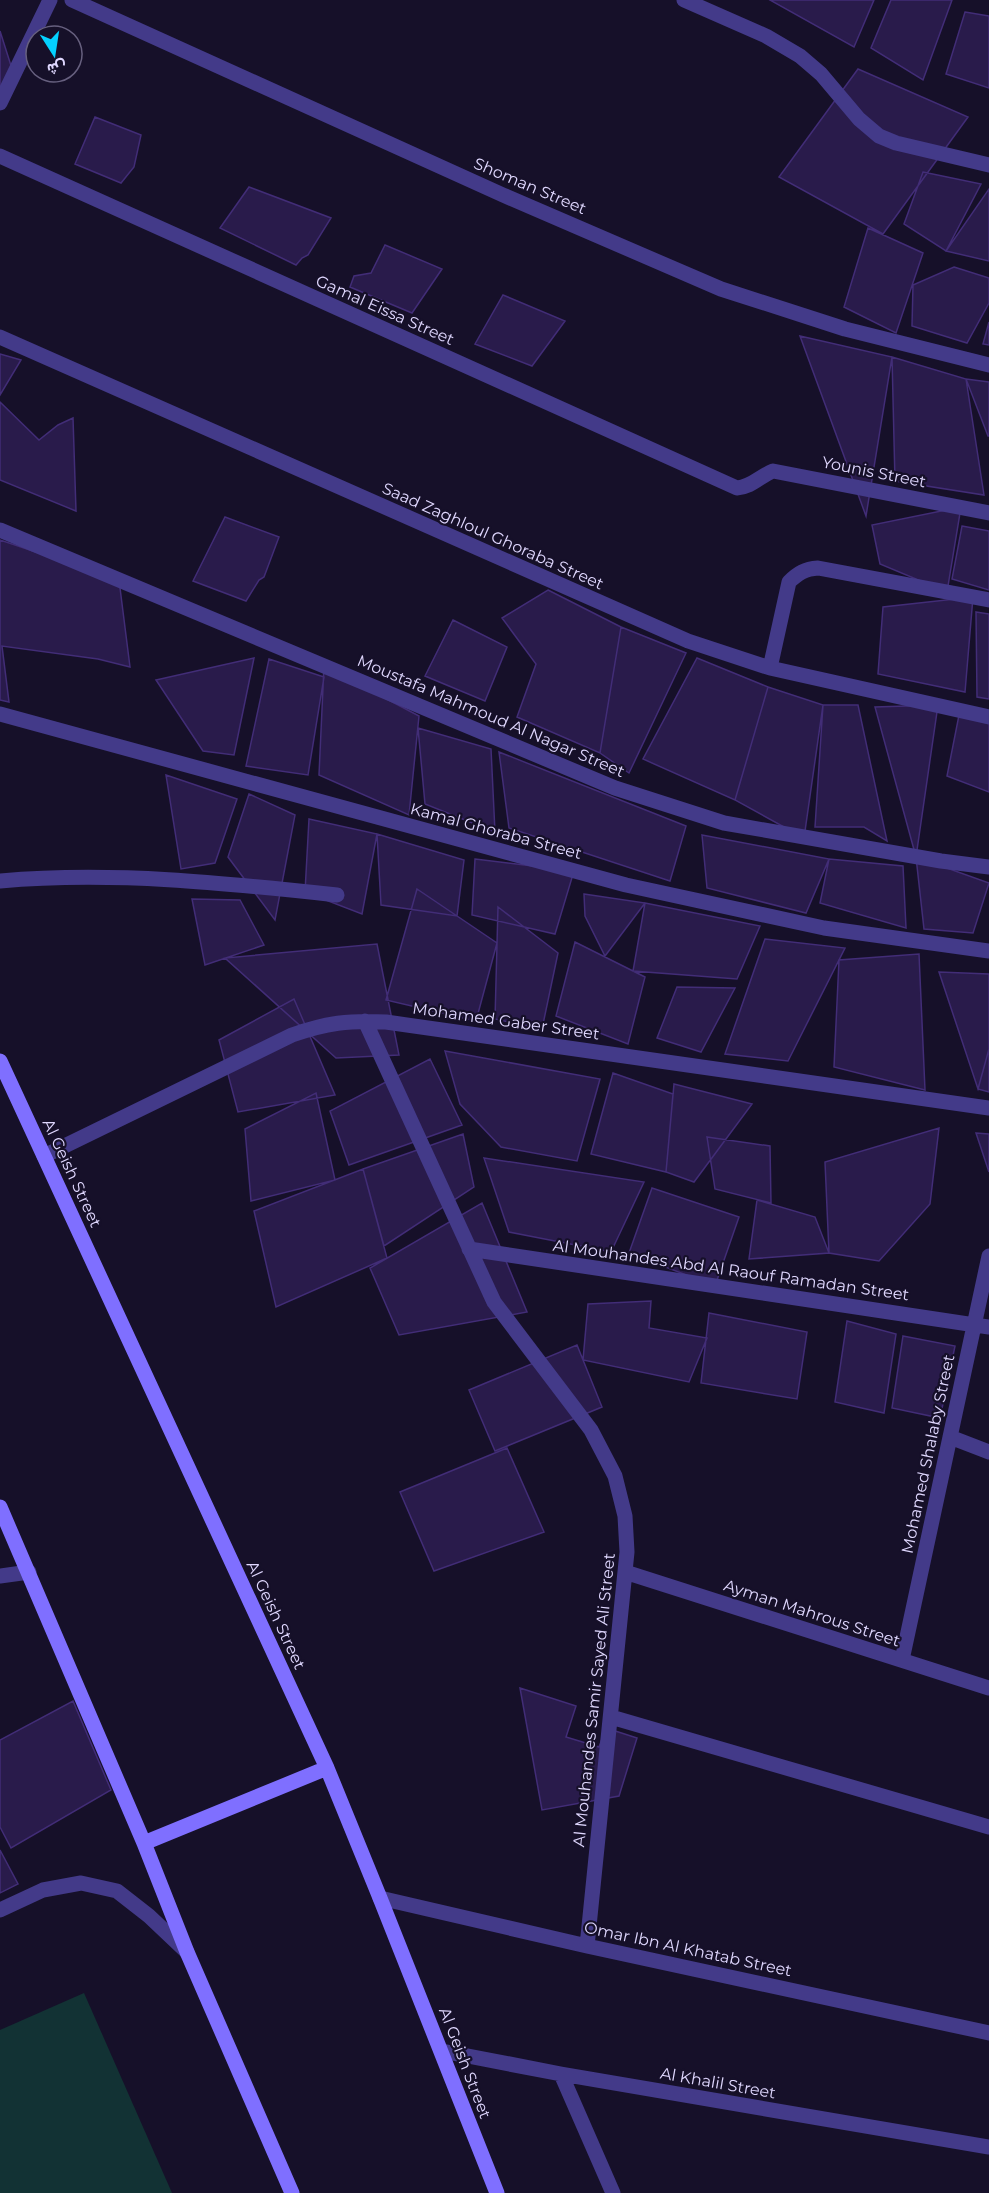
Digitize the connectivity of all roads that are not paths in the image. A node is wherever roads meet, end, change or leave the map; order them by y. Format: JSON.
{"nodes":[{"id":1,"x":50,"y":0,"type":"edge"},
{"id":2,"x":72,"y":0,"type":"edge"},
{"id":3,"x":684,"y":0,"type":"edge"},
{"id":4,"x":0,"y":103,"type":"edge"},
{"id":5,"x":0,"y":156,"type":"edge"},
{"id":6,"x":989,"y":165,"type":"edge"},
{"id":7,"x":0,"y":337,"type":"edge"},
{"id":8,"x":989,"y":365,"type":"edge"},
{"id":9,"x":756,"y":482,"type":"joint"},
{"id":10,"x":989,"y":513,"type":"edge"},
{"id":11,"x":0,"y":530,"type":"edge"},
{"id":12,"x":989,"y":600,"type":"edge"},
{"id":13,"x":770,"y":668,"type":"junction"},
{"id":14,"x":0,"y":714,"type":"edge"},
{"id":15,"x":989,"y":717,"type":"edge"},
{"id":16,"x":989,"y":867,"type":"edge"},
{"id":17,"x":0,"y":880,"type":"edge"},
{"id":18,"x":337,"y":895,"type":"dead end"},
{"id":19,"x":989,"y":951,"type":"edge"},
{"id":20,"x":365,"y":1021,"type":"junction"},
{"id":21,"x":0,"y":1061,"type":"edge"},
{"id":22,"x":989,"y":1108,"type":"edge"},
{"id":23,"x":44,"y":1156,"type":"junction"},
{"id":24,"x":469,"y":1249,"type":"junction"},
{"id":25,"x":989,"y":1256,"type":"edge"},
{"id":26,"x":981,"y":1325,"type":"edge"},
{"id":27,"x":950,"y":1437,"type":"junction"},
{"id":28,"x":989,"y":1452,"type":"edge"},
{"id":29,"x":0,"y":1507,"type":"edge"},
{"id":30,"x":6,"y":1532,"type":"edge"},
{"id":31,"x":29,"y":1572,"type":"junction"},
{"id":32,"x":625,"y":1572,"type":"junction"},
{"id":33,"x":0,"y":1576,"type":"edge"},
{"id":34,"x":902,"y":1660,"type":"junction"},
{"id":35,"x":989,"y":1688,"type":"edge"},
{"id":36,"x":611,"y":1716,"type":"junction"},
{"id":37,"x":327,"y":1768,"type":"junction"},
{"id":38,"x":989,"y":1827,"type":"edge"},
{"id":39,"x":144,"y":1843,"type":"junction"},
{"id":40,"x":380,"y":1898,"type":"junction"},
{"id":41,"x":0,"y":1910,"type":"edge"},
{"id":42,"x":587,"y":1946,"type":"junction"},
{"id":43,"x":188,"y":1952,"type":"junction"},
{"id":44,"x":989,"y":2033,"type":"edge"},
{"id":45,"x":442,"y":2051,"type":"junction"},
{"id":46,"x":561,"y":2074,"type":"junction"},
{"id":47,"x":989,"y":2147,"type":"edge"},
{"id":48,"x":292,"y":2193,"type":"edge"},
{"id":49,"x":497,"y":2193,"type":"edge"},
{"id":50,"x":613,"y":2193,"type":"edge"}],
"edges":[{"from":1,"to":4,"type":"street"},
{"from":2,"to":8,"type":"street","name":"Shoman Street"},
{"from":3,"to":6,"type":"street"},
{"from":5,"to":9,"type":"street","name":"Gamal Eissa Street"},
{"from":7,"to":13,"type":"street","name":"Saad Zaghloul Ghoraba Street"},
{"from":9,"to":10,"type":"street","name":"Younis Street"},
{"from":11,"to":16,"type":"street","name":"Moustafa Mahmoud Al Nagar Street"},
{"from":12,"to":13,"type":"street"},
{"from":13,"to":15,"type":"street","name":"Saad Zaghloul Ghoraba Street"},
{"from":14,"to":19,"type":"street","name":"Kamal Ghoraba Street"},
{"from":17,"to":18,"type":"street"},
{"from":20,"to":22,"type":"street","name":"Mohamed Gaber Street"},
{"from":20,"to":23,"type":"street","name":"Mohamed Gaber Street"},
{"from":20,"to":24,"type":"street","name":"Al Mouhandes Samir Sayed Ali Street"},
{"from":21,"to":23,"type":"main road","name":"Al Geish Street"},
{"from":23,"to":37,"type":"main road","name":"Al Geish Street"},
{"from":24,"to":26,"type":"street","name":"Al Mouhandes Abd Al Raouf Ramadan Street"},
{"from":24,"to":32,"type":"street","name":"Al Mouhandes Samir Sayed Ali Street"},
{"from":25,"to":26,"type":"street","name":"Mohamed Shalaby Street"},
{"from":26,"to":27,"type":"street","name":"Mohamed Shalaby Street"},
{"from":27,"to":28,"type":"street"},
{"from":27,"to":34,"type":"street","name":"Mohamed Shalaby Street"},
{"from":29,"to":30,"type":"main road"},
{"from":30,"to":31,"type":"main road"},
{"from":31,"to":33,"type":"street"},
{"from":31,"to":39,"type":"main road"},
{"from":32,"to":34,"type":"street","name":"Ayman Mahrous Street"},
{"from":32,"to":36,"type":"street","name":"Al Mouhandes Samir Sayed Ali Street"},
{"from":34,"to":35,"type":"street","name":"Ayman Mahrous Street"},
{"from":36,"to":38,"type":"street"},
{"from":36,"to":42,"type":"street","name":"Al Mouhandes Samir Sayed Ali Street"},
{"from":37,"to":39,"type":"main road"},
{"from":37,"to":40,"type":"main road","name":"Al Geish Street"},
{"from":39,"to":43,"type":"main road"},
{"from":40,"to":42,"type":"street","name":"Omar Ibn Al Khatab Street"},
{"from":40,"to":45,"type":"main road","name":"Al Geish Street"},
{"from":41,"to":43,"type":"street"},
{"from":42,"to":44,"type":"street","name":"Omar Ibn Al Khatab Street"},
{"from":43,"to":48,"type":"main road"},
{"from":45,"to":46,"type":"street","name":"Al Khalil Street"},
{"from":45,"to":49,"type":"main road","name":"Al Geish Street"},
{"from":46,"to":47,"type":"street","name":"Al Khalil Street"},
{"from":46,"to":50,"type":"street"}]}
